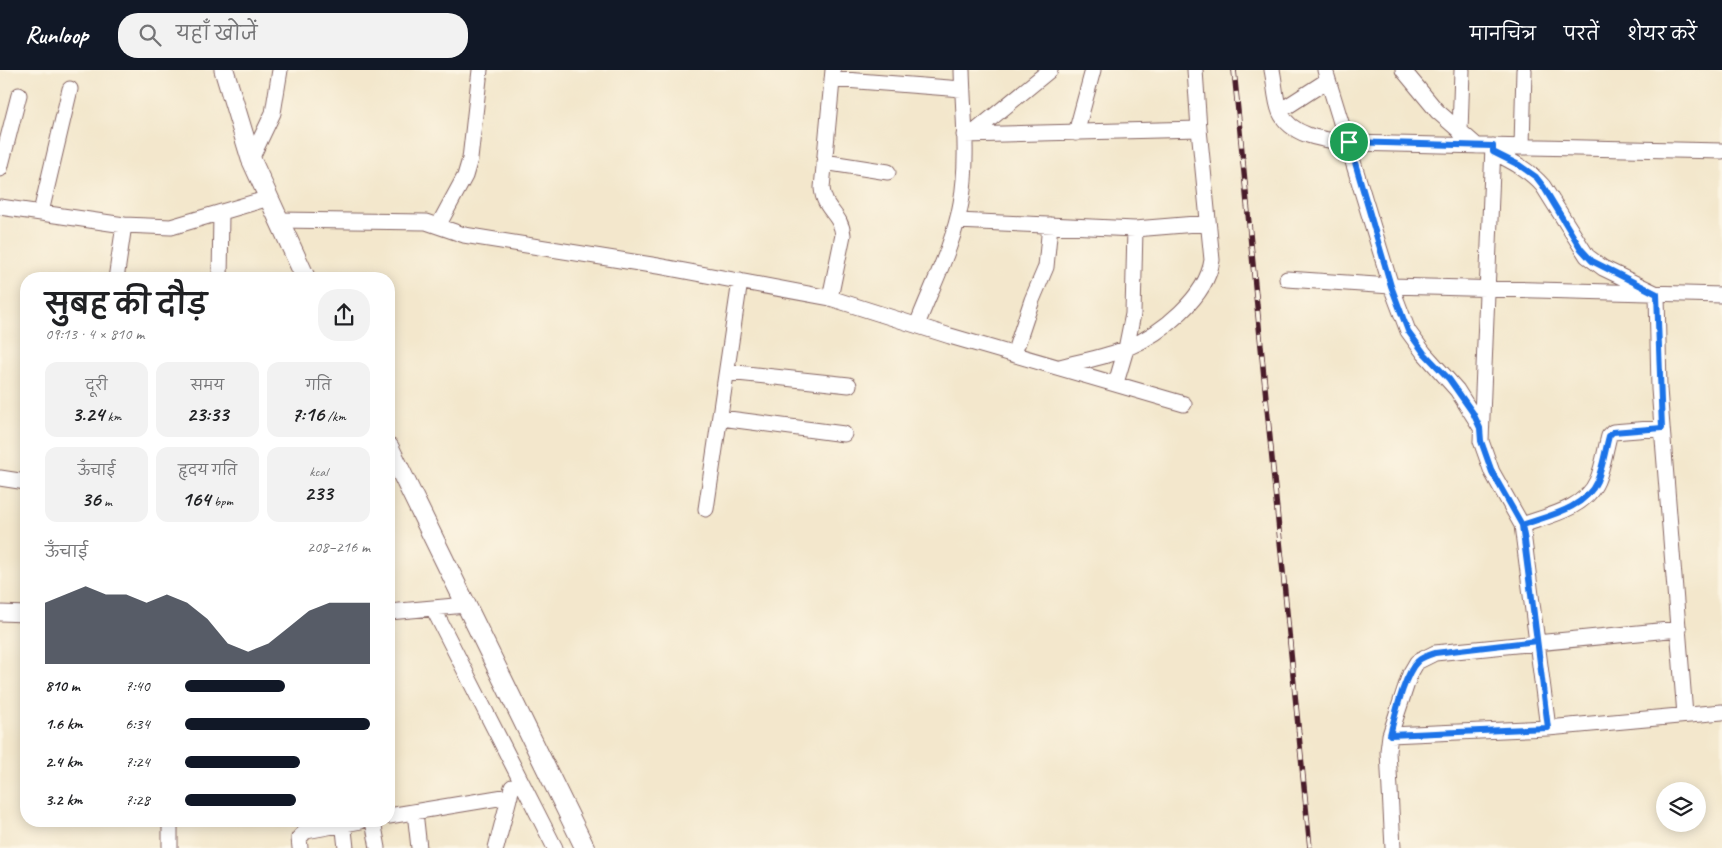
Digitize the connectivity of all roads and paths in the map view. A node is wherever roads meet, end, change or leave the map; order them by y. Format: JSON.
{"nodes":[{"id":1,"x":224,"y":70,"type":"edge"},
{"id":2,"x":280,"y":70,"type":"edge"},
{"id":3,"x":480,"y":70,"type":"edge"},
{"id":4,"x":962,"y":70,"type":"edge"},
{"id":5,"x":1050,"y":70,"type":"edge"},
{"id":6,"x":1093,"y":70,"type":"edge"},
{"id":7,"x":1195,"y":70,"type":"edge"},
{"id":8,"x":1272,"y":70,"type":"edge"},
{"id":9,"x":1403,"y":70,"type":"edge"},
{"id":10,"x":1462,"y":70,"type":"edge"},
{"id":11,"x":1524,"y":70,"type":"edge"},
{"id":12,"x":833,"y":75,"type":"edge"},
{"id":13,"x":1326,"y":75,"type":"edge"},
{"id":14,"x":70,"y":89,"type":"dead end"},
{"id":15,"x":962,"y":89,"type":"junction"},
{"id":16,"x":18,"y":95,"type":"dead end"},
{"id":17,"x":1280,"y":111,"type":"junction"},
{"id":18,"x":1199,"y":129,"type":"junction"},
{"id":19,"x":1460,"y":132,"type":"junction"},
{"id":20,"x":1076,"y":133,"type":"junction"},
{"id":21,"x":968,"y":135,"type":"junction"},
{"id":22,"x":1349,"y":142,"type":"junction"},
{"id":23,"x":1477,"y":146,"type":"junction"},
{"id":24,"x":1522,"y":146,"type":"junction"},
{"id":25,"x":1493,"y":149,"type":"junction"},
{"id":26,"x":1722,"y":151,"type":"edge"},
{"id":27,"x":251,"y":159,"type":"junction"},
{"id":28,"x":824,"y":162,"type":"junction"},
{"id":29,"x":0,"y":169,"type":"edge"},
{"id":30,"x":888,"y":172,"type":"dead end"},
{"id":31,"x":269,"y":198,"type":"junction"},
{"id":32,"x":0,"y":207,"type":"edge"},
{"id":33,"x":41,"y":212,"type":"junction"},
{"id":34,"x":221,"y":213,"type":"junction"},
{"id":35,"x":278,"y":220,"type":"junction"},
{"id":36,"x":957,"y":221,"type":"junction"},
{"id":37,"x":1208,"y":223,"type":"junction"},
{"id":38,"x":124,"y":224,"type":"junction"},
{"id":39,"x":438,"y":226,"type":"junction"},
{"id":40,"x":1050,"y":226,"type":"junction"},
{"id":41,"x":1135,"y":229,"type":"junction"},
{"id":42,"x":117,"y":272,"type":"edge"},
{"id":43,"x":220,"y":272,"type":"edge"},
{"id":44,"x":303,"y":272,"type":"edge"},
{"id":45,"x":1287,"y":279,"type":"dead end"},
{"id":46,"x":740,"y":281,"type":"junction"},
{"id":47,"x":1391,"y":286,"type":"junction"},
{"id":48,"x":1488,"y":288,"type":"junction"},
{"id":49,"x":1657,"y":294,"type":"junction"},
{"id":50,"x":1722,"y":295,"type":"edge"},
{"id":51,"x":830,"y":298,"type":"junction"},
{"id":52,"x":917,"y":325,"type":"junction"},
{"id":53,"x":1126,"y":349,"type":"junction"},
{"id":54,"x":1014,"y":354,"type":"junction"},
{"id":55,"x":1060,"y":367,"type":"junction"},
{"id":56,"x":728,"y":372,"type":"junction"},
{"id":57,"x":1116,"y":383,"type":"junction"},
{"id":58,"x":849,"y":385,"type":"dead end"},
{"id":59,"x":1184,"y":404,"type":"dead end"},
{"id":60,"x":721,"y":418,"type":"junction"},
{"id":61,"x":1480,"y":428,"type":"junction"},
{"id":62,"x":1662,"y":428,"type":"junction"},
{"id":63,"x":844,"y":434,"type":"dead end"},
{"id":64,"x":395,"y":459,"type":"edge"},
{"id":65,"x":0,"y":478,"type":"edge"},
{"id":66,"x":20,"y":481,"type":"edge"},
{"id":67,"x":706,"y":509,"type":"dead end"},
{"id":68,"x":1522,"y":525,"type":"junction"},
{"id":69,"x":466,"y":605,"type":"junction"},
{"id":70,"x":433,"y":608,"type":"junction"},
{"id":71,"x":395,"y":611,"type":"edge"},
{"id":72,"x":0,"y":613,"type":"edge"},
{"id":73,"x":20,"y":614,"type":"edge"},
{"id":74,"x":1679,"y":629,"type":"junction"},
{"id":75,"x":1537,"y":641,"type":"junction"},
{"id":76,"x":1722,"y":712,"type":"edge"},
{"id":77,"x":1684,"y":716,"type":"junction"},
{"id":78,"x":1548,"y":728,"type":"junction"},
{"id":79,"x":1390,"y":735,"type":"junction"},
{"id":80,"x":516,"y":771,"type":"junction"},
{"id":81,"x":510,"y":796,"type":"junction"},
{"id":82,"x":415,"y":812,"type":"junction"},
{"id":83,"x":395,"y":815,"type":"edge"},
{"id":84,"x":170,"y":827,"type":"edge"},
{"id":85,"x":298,"y":827,"type":"edge"},
{"id":86,"x":324,"y":827,"type":"edge"},
{"id":87,"x":343,"y":827,"type":"edge"},
{"id":88,"x":374,"y":827,"type":"edge"},
{"id":89,"x":300,"y":843,"type":"edge"},
{"id":90,"x":170,"y":848,"type":"edge"},
{"id":91,"x":346,"y":848,"type":"edge"},
{"id":92,"x":378,"y":848,"type":"edge"},
{"id":93,"x":419,"y":848,"type":"edge"},
{"id":94,"x":496,"y":848,"type":"edge"},
{"id":95,"x":555,"y":848,"type":"edge"},
{"id":96,"x":585,"y":848,"type":"edge"},
{"id":97,"x":1393,"y":848,"type":"edge"}],
"edges":[{"from":1,"to":27,"type":"main road"},
{"from":2,"to":27,"type":"street"},
{"from":3,"to":39,"type":"street"},
{"from":4,"to":15,"type":"street"},
{"from":5,"to":21,"type":"street"},
{"from":6,"to":20,"type":"street"},
{"from":7,"to":18,"type":"street"},
{"from":8,"to":17,"type":"street"},
{"from":9,"to":19,"type":"street"},
{"from":10,"to":19,"type":"street"},
{"from":11,"to":24,"type":"street"},
{"from":12,"to":15,"type":"street"},
{"from":12,"to":28,"type":"street"},
{"from":13,"to":17,"type":"street"},
{"from":13,"to":22,"type":"street"},
{"from":14,"to":33,"type":"street"},
{"from":15,"to":21,"type":"street"},
{"from":16,"to":29,"type":"street"},
{"from":17,"to":22,"type":"street"},
{"from":18,"to":20,"type":"street"},
{"from":18,"to":37,"type":"street"},
{"from":19,"to":23,"type":"street"},
{"from":20,"to":21,"type":"street"},
{"from":21,"to":36,"type":"street"},
{"from":22,"to":23,"type":"street"},
{"from":22,"to":47,"type":"street"},
{"from":23,"to":25,"type":"street"},
{"from":24,"to":25,"type":"street"},
{"from":24,"to":26,"type":"street"},
{"from":25,"to":48,"type":"street"},
{"from":25,"to":49,"type":"street"},
{"from":27,"to":31,"type":"main road"},
{"from":28,"to":30,"type":"street"},
{"from":28,"to":51,"type":"street"},
{"from":31,"to":34,"type":"street"},
{"from":31,"to":35,"type":"main road"},
{"from":32,"to":33,"type":"street"},
{"from":33,"to":38,"type":"street"},
{"from":34,"to":38,"type":"street"},
{"from":34,"to":43,"type":"street"},
{"from":35,"to":39,"type":"street"},
{"from":35,"to":44,"type":"main road"},
{"from":36,"to":40,"type":"street"},
{"from":36,"to":52,"type":"street"},
{"from":37,"to":41,"type":"street"},
{"from":37,"to":53,"type":"street"},
{"from":38,"to":42,"type":"street"},
{"from":39,"to":46,"type":"street"},
{"from":40,"to":41,"type":"street"},
{"from":40,"to":54,"type":"street"},
{"from":41,"to":53,"type":"street"},
{"from":45,"to":47,"type":"street"},
{"from":46,"to":51,"type":"street"},
{"from":46,"to":56,"type":"street"},
{"from":47,"to":48,"type":"street"},
{"from":47,"to":61,"type":"street"},
{"from":48,"to":49,"type":"street"},
{"from":48,"to":61,"type":"street"},
{"from":49,"to":50,"type":"street"},
{"from":49,"to":62,"type":"street"},
{"from":51,"to":52,"type":"street"},
{"from":52,"to":54,"type":"street"},
{"from":53,"to":55,"type":"street"},
{"from":53,"to":57,"type":"street"},
{"from":54,"to":55,"type":"street"},
{"from":55,"to":57,"type":"street"},
{"from":56,"to":58,"type":"street"},
{"from":56,"to":60,"type":"street"},
{"from":57,"to":59,"type":"street"},
{"from":60,"to":63,"type":"street"},
{"from":60,"to":67,"type":"street"},
{"from":61,"to":68,"type":"street"},
{"from":62,"to":68,"type":"street"},
{"from":62,"to":74,"type":"street"},
{"from":64,"to":69,"type":"main road"},
{"from":65,"to":66,"type":"street"},
{"from":68,"to":75,"type":"street"},
{"from":69,"to":70,"type":"street"},
{"from":69,"to":96,"type":"main road"},
{"from":70,"to":71,"type":"street"},
{"from":70,"to":80,"type":"street"},
{"from":72,"to":73,"type":"street"},
{"from":74,"to":75,"type":"street"},
{"from":74,"to":77,"type":"street"},
{"from":75,"to":78,"type":"street"},
{"from":75,"to":79,"type":"street"},
{"from":76,"to":77,"type":"street"},
{"from":77,"to":78,"type":"street"},
{"from":78,"to":79,"type":"street"},
{"from":79,"to":97,"type":"street"},
{"from":80,"to":81,"type":"street"},
{"from":80,"to":95,"type":"street"},
{"from":81,"to":82,"type":"street"},
{"from":81,"to":94,"type":"street"},
{"from":82,"to":83,"type":"street"},
{"from":82,"to":93,"type":"street"},
{"from":84,"to":90,"type":"street"},
{"from":85,"to":89,"type":"street"},
{"from":86,"to":89,"type":"street"},
{"from":87,"to":91,"type":"street"},
{"from":88,"to":92,"type":"street"}]}
